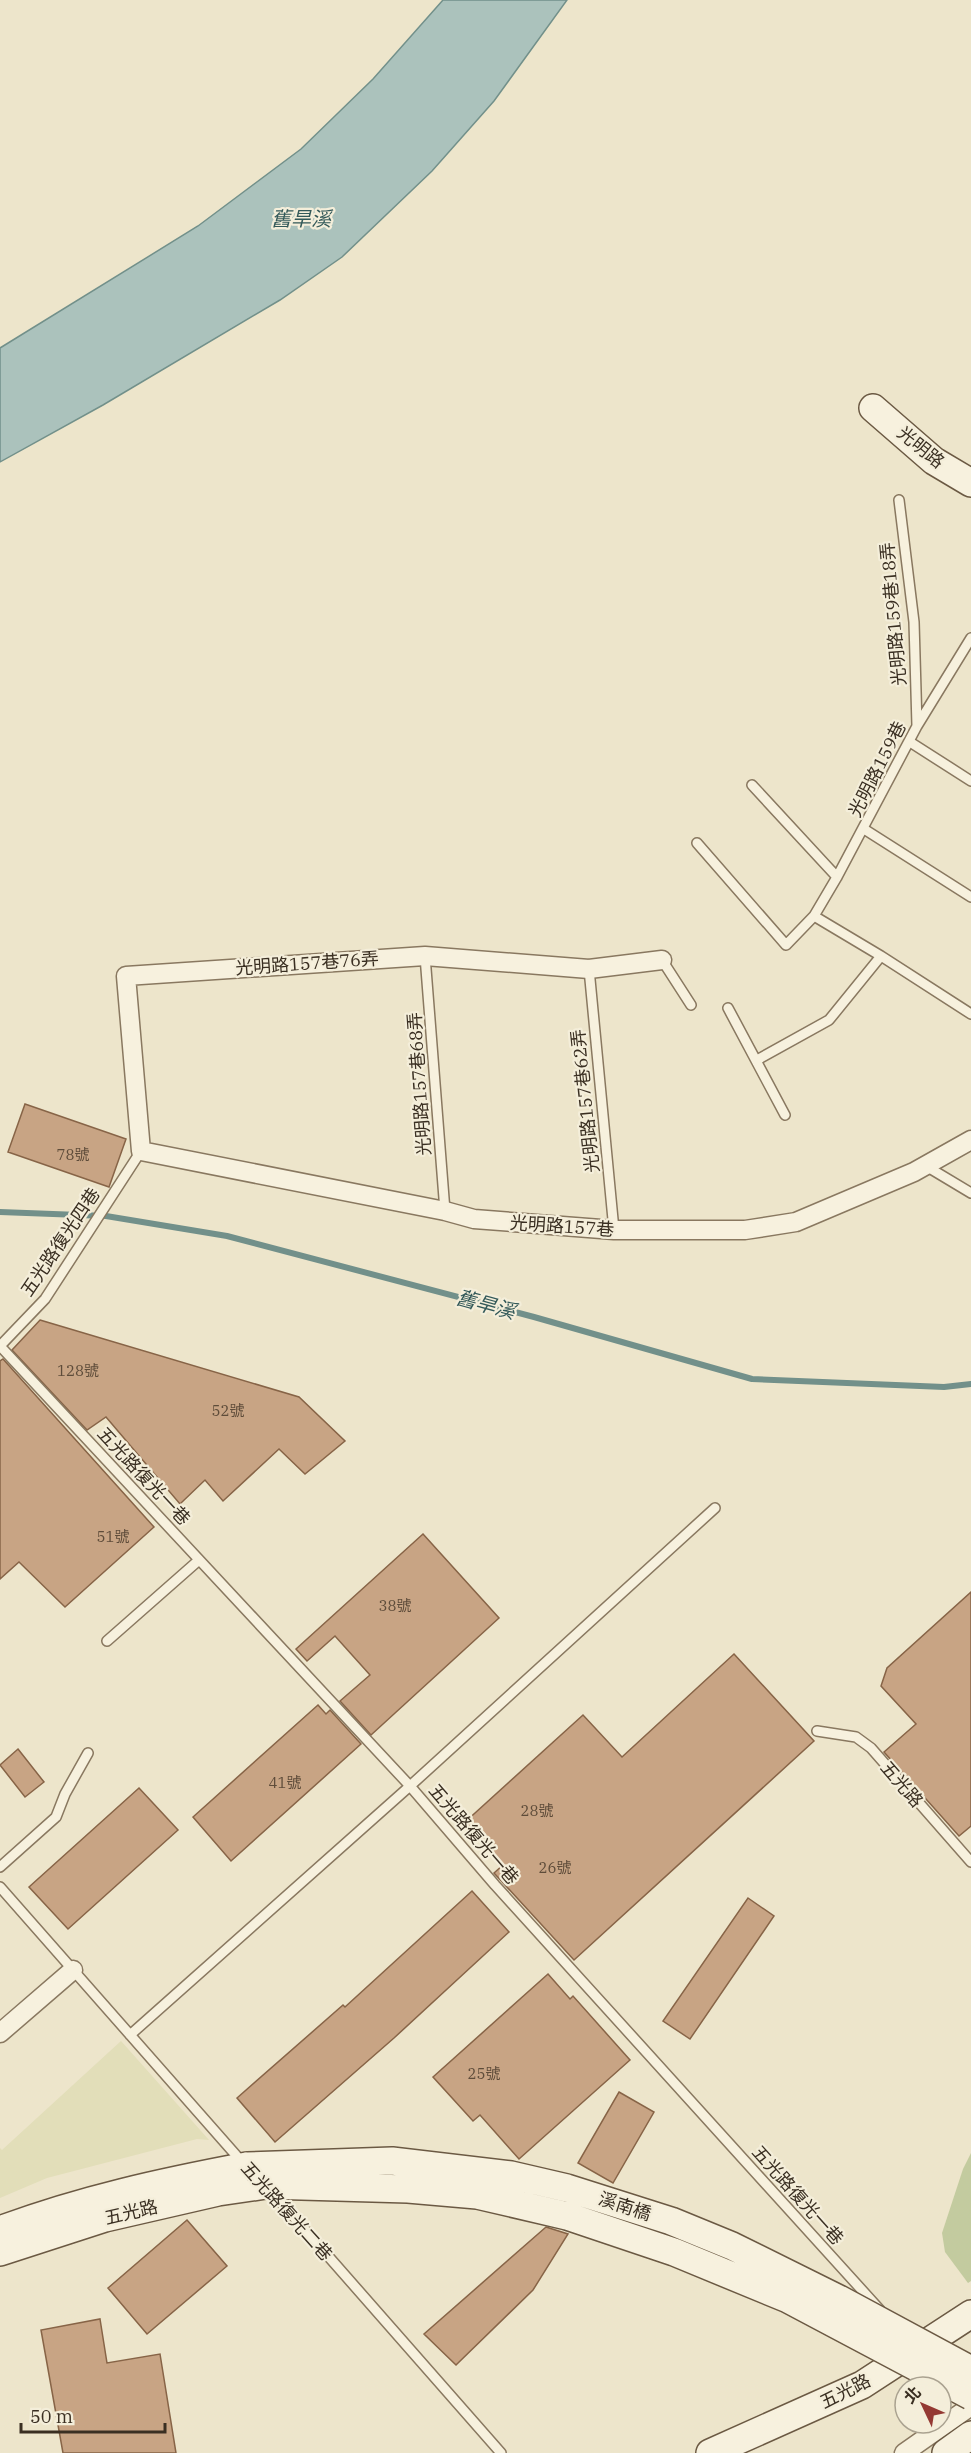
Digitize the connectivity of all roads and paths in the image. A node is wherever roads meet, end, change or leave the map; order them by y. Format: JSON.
{"nodes":[{"id":1,"x":873,"y":408,"type":"dead end"},
{"id":2,"x":971,"y":483,"type":"edge"},
{"id":3,"x":899,"y":500,"type":"dead end"},
{"id":4,"x":971,"y":638,"type":"edge"},
{"id":5,"x":917,"y":726,"type":"junction"},
{"id":6,"x":910,"y":742,"type":"junction"},
{"id":7,"x":971,"y":781,"type":"edge"},
{"id":8,"x":752,"y":785,"type":"dead end"},
{"id":9,"x":864,"y":829,"type":"junction"},
{"id":10,"x":697,"y":843,"type":"dead end"},
{"id":11,"x":837,"y":877,"type":"junction"},
{"id":12,"x":971,"y":897,"type":"edge"},
{"id":13,"x":814,"y":916,"type":"junction"},
{"id":14,"x":425,"y":956,"type":"junction"},
{"id":15,"x":881,"y":956,"type":"junction"},
{"id":16,"x":662,"y":960,"type":"joint"},
{"id":17,"x":589,"y":969,"type":"junction"},
{"id":18,"x":691,"y":1005,"type":"dead end"},
{"id":19,"x":728,"y":1008,"type":"dead end"},
{"id":20,"x":971,"y":1014,"type":"edge"},
{"id":21,"x":757,"y":1060,"type":"junction"},
{"id":22,"x":786,"y":1115,"type":"dead end"},
{"id":23,"x":971,"y":1140,"type":"edge"},
{"id":24,"x":141,"y":1151,"type":"junction"},
{"id":25,"x":926,"y":1166,"type":"junction"},
{"id":26,"x":971,"y":1193,"type":"edge"},
{"id":27,"x":445,"y":1211,"type":"junction"},
{"id":28,"x":615,"y":1230,"type":"junction"},
{"id":29,"x":0,"y":1346,"type":"edge"},
{"id":30,"x":715,"y":1508,"type":"dead end"},
{"id":31,"x":199,"y":1560,"type":"junction"},
{"id":32,"x":107,"y":1641,"type":"dead end"},
{"id":33,"x":817,"y":1731,"type":"dead end"},
{"id":34,"x":88,"y":1753,"type":"dead end"},
{"id":35,"x":410,"y":1786,"type":"junction"},
{"id":36,"x":971,"y":1862,"type":"edge"},
{"id":37,"x":0,"y":1867,"type":"edge"},
{"id":38,"x":0,"y":1887,"type":"edge"},
{"id":39,"x":73,"y":1970,"type":"junction"},
{"id":40,"x":0,"y":2033,"type":"edge"},
{"id":41,"x":130,"y":2036,"type":"junction"},
{"id":42,"x":247,"y":2166,"type":"junction"},
{"id":43,"x":266,"y":2185,"type":"junction"},
{"id":44,"x":0,"y":2230,"type":"edge"},
{"id":45,"x":0,"y":2252,"type":"edge"},
{"id":46,"x":971,"y":2314,"type":"edge"},
{"id":47,"x":916,"y":2349,"type":"junction"},
{"id":48,"x":971,"y":2370,"type":"edge"},
{"id":49,"x":964,"y":2424,"type":"edge"},
{"id":50,"x":501,"y":2453,"type":"edge"},
{"id":51,"x":710,"y":2453,"type":"edge"},
{"id":52,"x":904,"y":2453,"type":"edge"}],
"edges":[{"from":1,"to":2,"type":"main road","name":"光明路"},
{"from":3,"to":5,"type":"lane","name":"光明路159巷18弄"},
{"from":4,"to":5,"type":"lane","name":"光明路159巷"},
{"from":5,"to":6,"type":"lane","name":"光明路159巷"},
{"from":6,"to":7,"type":"lane"},
{"from":6,"to":9,"type":"lane","name":"光明路159巷"},
{"from":8,"to":11,"type":"lane"},
{"from":9,"to":11,"type":"lane","name":"光明路159巷"},
{"from":9,"to":12,"type":"lane"},
{"from":10,"to":13,"type":"lane","name":"光明路159巷"},
{"from":11,"to":13,"type":"lane","name":"光明路159巷"},
{"from":13,"to":15,"type":"lane"},
{"from":14,"to":17,"type":"street","name":"光明路157巷76弄"},
{"from":14,"to":24,"type":"street","name":"光明路157巷76弄"},
{"from":14,"to":27,"type":"lane","name":"光明路157巷68弄"},
{"from":15,"to":20,"type":"lane"},
{"from":15,"to":21,"type":"lane"},
{"from":16,"to":17,"type":"street","name":"光明路157巷76弄"},
{"from":16,"to":18,"type":"lane"},
{"from":17,"to":28,"type":"lane","name":"光明路157巷62弄"},
{"from":19,"to":21,"type":"lane"},
{"from":21,"to":22,"type":"lane"},
{"from":23,"to":25,"type":"street","name":"光明路157巷"},
{"from":24,"to":27,"type":"street","name":"光明路157巷"},
{"from":24,"to":29,"type":"lane","name":"五光路復光四巷"},
{"from":25,"to":26,"type":"lane"},
{"from":25,"to":28,"type":"street","name":"光明路157巷"},
{"from":27,"to":28,"type":"street","name":"光明路157巷"},
{"from":29,"to":31,"type":"lane","name":"五光路復光一巷"},
{"from":30,"to":35,"type":"lane"},
{"from":31,"to":32,"type":"lane"},
{"from":31,"to":35,"type":"lane","name":"五光路復光一巷"},
{"from":33,"to":36,"type":"lane","name":"五光路"},
{"from":34,"to":37,"type":"lane"},
{"from":35,"to":41,"type":"lane"},
{"from":35,"to":47,"type":"lane","name":"五光路復光一巷"},
{"from":38,"to":39,"type":"lane","name":"五光路復光二巷"},
{"from":39,"to":40,"type":"street"},
{"from":39,"to":41,"type":"lane","name":"五光路復光二巷"},
{"from":41,"to":42,"type":"lane","name":"五光路復光二巷"},
{"from":42,"to":43,"type":"lane","name":"五光路復光二巷"},
{"from":42,"to":44,"type":"main road","name":"五光路"},
{"from":42,"to":48,"type":"main road","name":"溪南橋","bridge":true},
{"from":43,"to":45,"type":"main road","name":"五光路"},
{"from":43,"to":49,"type":"main road","name":"溪南橋","bridge":true},
{"from":43,"to":50,"type":"lane","name":"五光路復光二巷"},
{"from":46,"to":47,"type":"main road","name":"五光路"},
{"from":47,"to":51,"type":"main road","name":"五光路"},
{"from":49,"to":52,"type":"street"}]}
